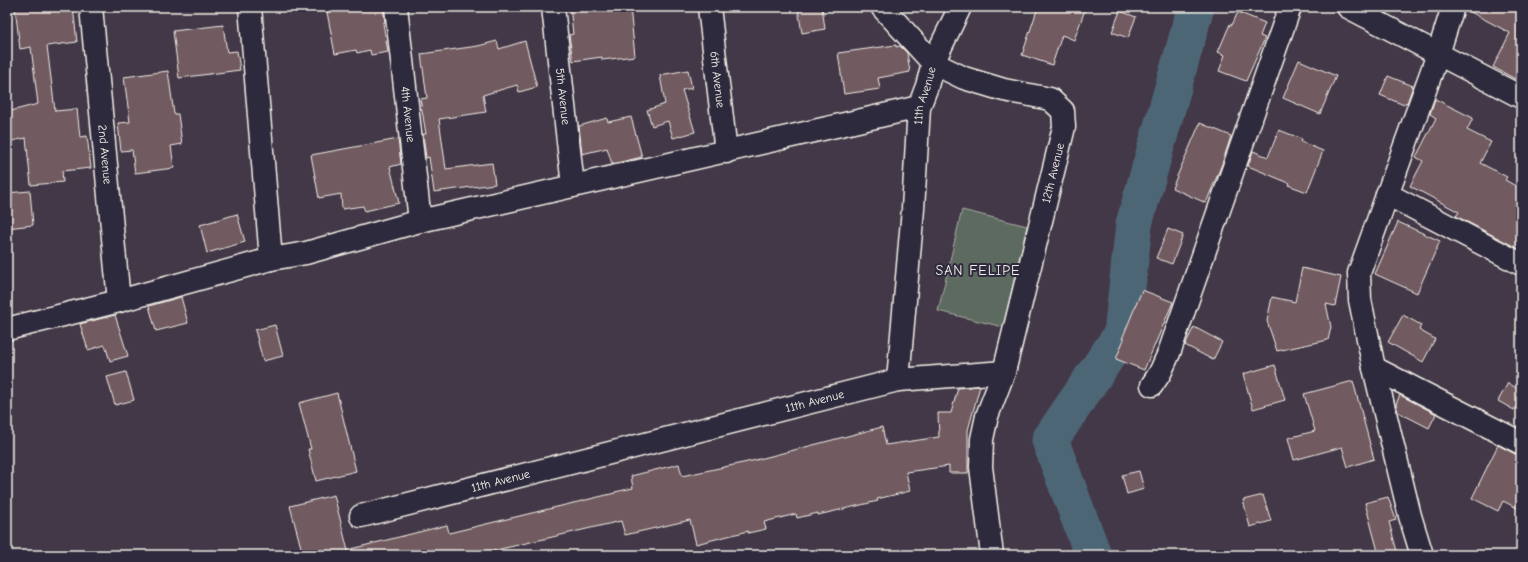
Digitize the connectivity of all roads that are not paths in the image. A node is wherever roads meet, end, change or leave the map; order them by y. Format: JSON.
{"nodes":[{"id":1,"x":92,"y":7,"type":"edge"},
{"id":2,"x":250,"y":7,"type":"edge"},
{"id":3,"x":396,"y":7,"type":"edge"},
{"id":4,"x":552,"y":7,"type":"edge"},
{"id":5,"x":709,"y":7,"type":"edge"},
{"id":6,"x":882,"y":7,"type":"edge"},
{"id":7,"x":960,"y":7,"type":"edge"},
{"id":8,"x":1290,"y":7,"type":"edge"},
{"id":9,"x":1348,"y":7,"type":"edge"},
{"id":10,"x":1453,"y":7,"type":"edge"},
{"id":11,"x":1438,"y":54,"type":"junction"},
{"id":12,"x":933,"y":64,"type":"junction"},
{"id":13,"x":1521,"y":97,"type":"edge"},
{"id":14,"x":918,"y":107,"type":"junction"},
{"id":15,"x":726,"y":152,"type":"junction"},
{"id":16,"x":573,"y":186,"type":"junction"},
{"id":17,"x":1387,"y":194,"type":"junction"},
{"id":18,"x":420,"y":222,"type":"junction"},
{"id":19,"x":271,"y":259,"type":"junction"},
{"id":20,"x":1521,"y":264,"type":"edge"},
{"id":21,"x":119,"y":301,"type":"junction"},
{"id":22,"x":7,"y":329,"type":"edge"},
{"id":23,"x":1374,"y":368,"type":"junction"},
{"id":24,"x":1004,"y":372,"type":"junction"},
{"id":25,"x":898,"y":380,"type":"junction"},
{"id":26,"x":1152,"y":385,"type":"dead end"},
{"id":27,"x":1521,"y":443,"type":"edge"},
{"id":28,"x":361,"y":516,"type":"dead end"},
{"id":29,"x":1423,"y":554,"type":"edge"},
{"id":30,"x":992,"y":555,"type":"edge"}],
"edges":[{"from":1,"to":21,"type":"street","name":"2nd Avenue"},
{"from":2,"to":19,"type":"street"},
{"from":3,"to":18,"type":"street","name":"4th Avenue"},
{"from":4,"to":16,"type":"street","name":"5th Avenue"},
{"from":5,"to":15,"type":"street","name":"6th Avenue"},
{"from":6,"to":12,"type":"street"},
{"from":7,"to":12,"type":"street","name":"11th Avenue"},
{"from":8,"to":26,"type":"street"},
{"from":9,"to":11,"type":"street"},
{"from":10,"to":11,"type":"street"},
{"from":11,"to":13,"type":"street"},
{"from":11,"to":17,"type":"street"},
{"from":12,"to":14,"type":"street","name":"11th Avenue"},
{"from":12,"to":24,"type":"street","name":"12th Avenue"},
{"from":14,"to":15,"type":"street"},
{"from":14,"to":25,"type":"street","name":"11th Avenue"},
{"from":15,"to":16,"type":"street"},
{"from":16,"to":18,"type":"street"},
{"from":17,"to":20,"type":"street"},
{"from":17,"to":23,"type":"street"},
{"from":18,"to":19,"type":"street"},
{"from":19,"to":21,"type":"street"},
{"from":21,"to":22,"type":"street"},
{"from":23,"to":27,"type":"street"},
{"from":23,"to":29,"type":"street"},
{"from":24,"to":25,"type":"street"},
{"from":24,"to":30,"type":"street","name":"12th Avenue"},
{"from":25,"to":28,"type":"street","name":"11th Avenue"}]}
